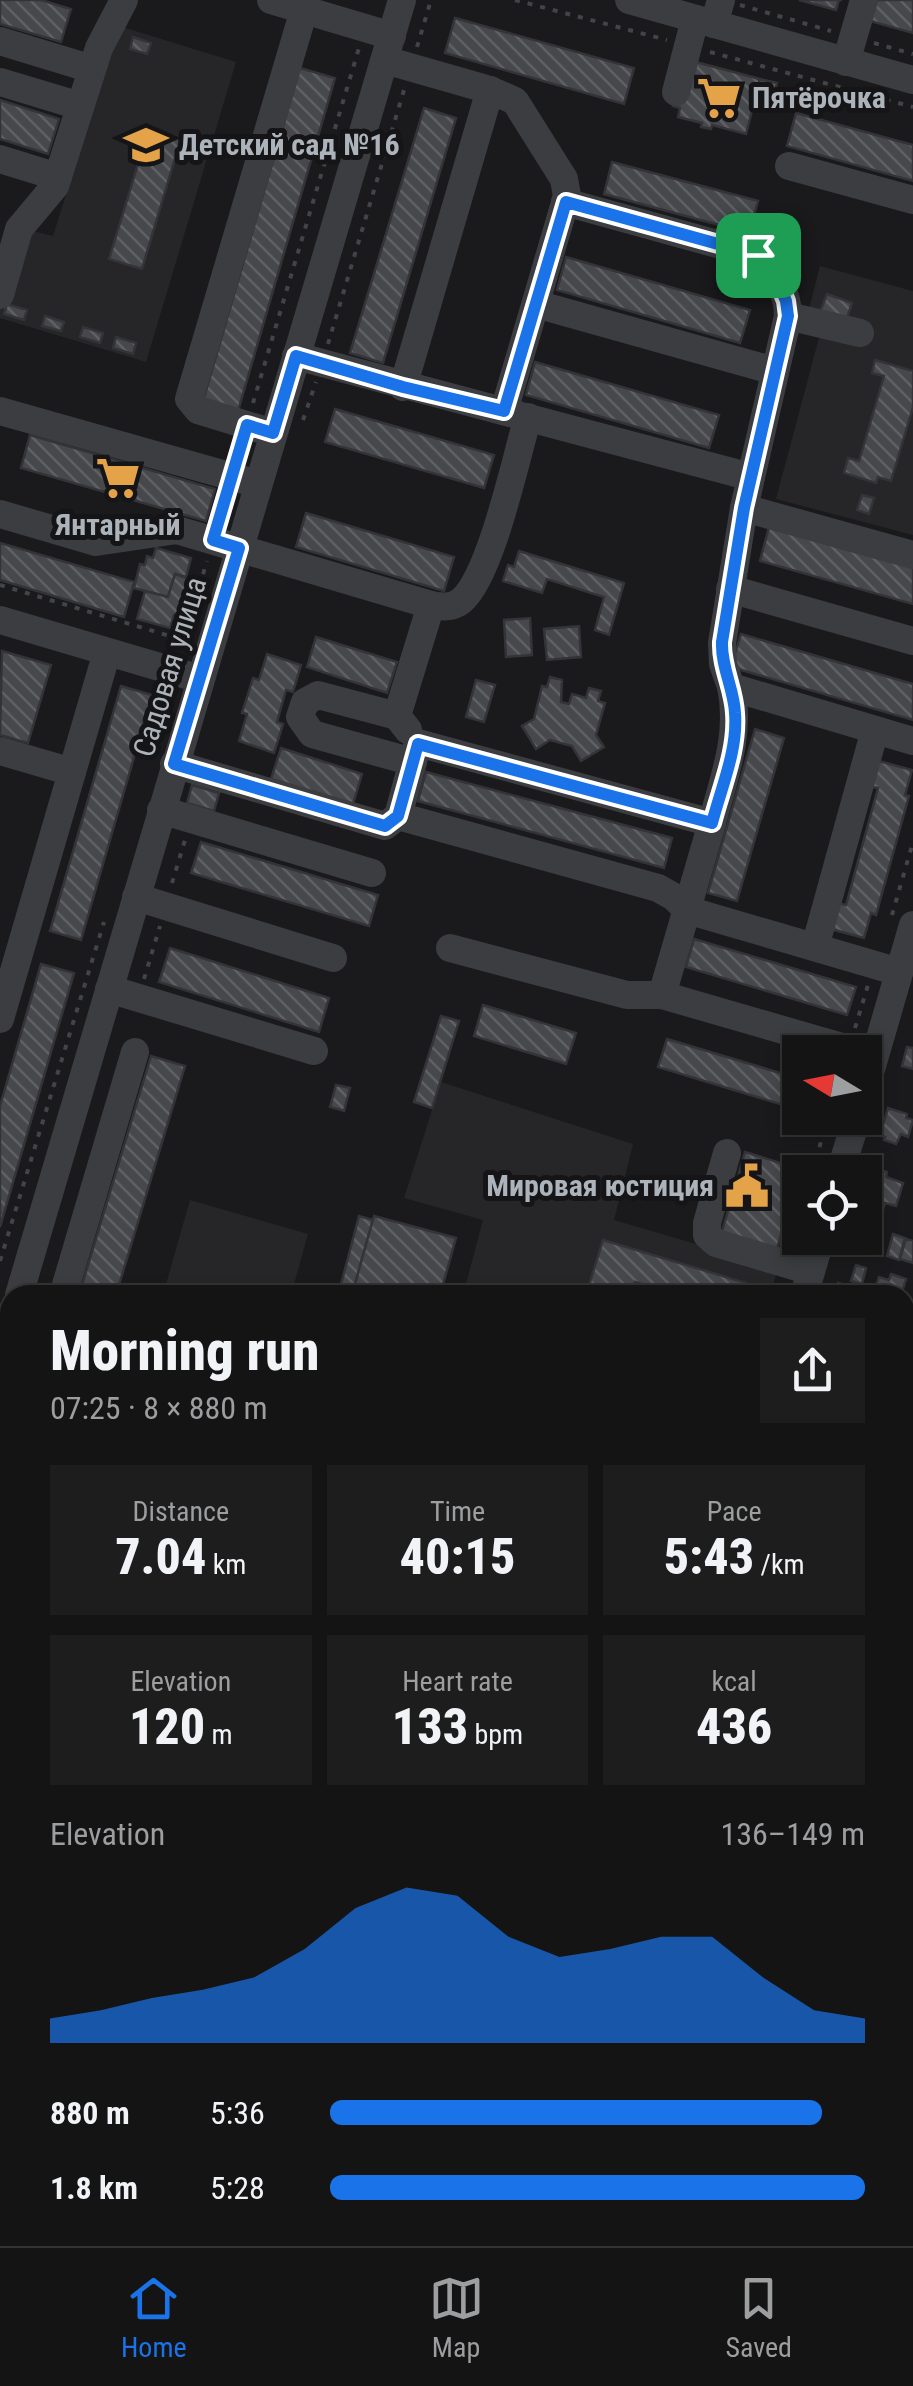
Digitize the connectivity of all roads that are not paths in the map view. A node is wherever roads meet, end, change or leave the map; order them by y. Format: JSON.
{"nodes":[{"id":1,"x":124,"y":0,"type":"edge"},
{"id":2,"x":271,"y":0,"type":"edge"},
{"id":3,"x":402,"y":0,"type":"edge"},
{"id":4,"x":629,"y":0,"type":"edge"},
{"id":5,"x":864,"y":0,"type":"edge"},
{"id":6,"x":304,"y":10,"type":"junction"},
{"id":7,"x":712,"y":19,"type":"edge"},
{"id":8,"x":0,"y":42,"type":"edge"},
{"id":9,"x":388,"y":48,"type":"junction"},
{"id":10,"x":850,"y":49,"type":"junction"},
{"id":11,"x":92,"y":68,"type":"junction"},
{"id":12,"x":913,"y":80,"type":"edge"},
{"id":13,"x":0,"y":82,"type":"edge"},
{"id":14,"x":490,"y":90,"type":"junction"},
{"id":15,"x":676,"y":92,"type":"dead end"},
{"id":16,"x":80,"y":106,"type":"junction"},
{"id":17,"x":0,"y":159,"type":"edge"},
{"id":18,"x":789,"y":166,"type":"dead end"},
{"id":19,"x":58,"y":177,"type":"junction"},
{"id":20,"x":913,"y":200,"type":"edge"},
{"id":21,"x":566,"y":202,"type":"junction"},
{"id":22,"x":0,"y":295,"type":"edge"},
{"id":23,"x":536,"y":304,"type":"junction"},
{"id":24,"x":788,"y":316,"type":"junction"},
{"id":25,"x":860,"y":334,"type":"dead end"},
{"id":26,"x":309,"y":360,"type":"junction"},
{"id":27,"x":775,"y":371,"type":"junction"},
{"id":28,"x":403,"y":387,"type":"junction"},
{"id":29,"x":0,"y":411,"type":"edge"},
{"id":30,"x":516,"y":414,"type":"junction"},
{"id":31,"x":260,"y":429,"type":"junction"},
{"id":32,"x":750,"y":477,"type":"junction"},
{"id":33,"x":245,"y":480,"type":"junction"},
{"id":34,"x":744,"y":508,"type":"junction"},
{"id":35,"x":0,"y":514,"type":"edge"},
{"id":36,"x":226,"y":544,"type":"junction"},
{"id":37,"x":913,"y":555,"type":"edge"},
{"id":38,"x":730,"y":589,"type":"junction"},
{"id":39,"x":431,"y":605,"type":"junction"},
{"id":40,"x":2,"y":626,"type":"edge"},
{"id":41,"x":913,"y":641,"type":"edge"},
{"id":42,"x":107,"y":652,"type":"junction"},
{"id":43,"x":200,"y":679,"type":"junction"},
{"id":44,"x":731,"y":687,"type":"junction"},
{"id":45,"x":397,"y":716,"type":"junction"},
{"id":46,"x":875,"y":730,"type":"junction"},
{"id":47,"x":913,"y":741,"type":"edge"},
{"id":48,"x":0,"y":751,"type":"edge"},
{"id":49,"x":415,"y":753,"type":"junction"},
{"id":50,"x":174,"y":764,"type":"junction"},
{"id":51,"x":72,"y":772,"type":"junction"},
{"id":52,"x":162,"y":810,"type":"junction"},
{"id":53,"x":398,"y":816,"type":"junction"},
{"id":54,"x":712,"y":823,"type":"junction"},
{"id":55,"x":372,"y":873,"type":"dead end"},
{"id":56,"x":136,"y":897,"type":"junction"},
{"id":57,"x":687,"y":910,"type":"junction"},
{"id":58,"x":902,"y":922,"type":"edge"},
{"id":59,"x":815,"y":947,"type":"junction"},
{"id":60,"x":450,"y":948,"type":"dead end"},
{"id":61,"x":332,"y":958,"type":"dead end"},
{"id":62,"x":888,"y":968,"type":"junction"},
{"id":63,"x":108,"y":989,"type":"junction"},
{"id":64,"x":662,"y":995,"type":"junction"},
{"id":65,"x":0,"y":1019,"type":"edge"},
{"id":66,"x":800,"y":1035,"type":"edge"},
{"id":67,"x":868,"y":1035,"type":"edge"},
{"id":68,"x":314,"y":1051,"type":"dead end"},
{"id":69,"x":135,"y":1052,"type":"dead end"},
{"id":70,"x":727,"y":1153,"type":"dead end"},
{"id":71,"x":816,"y":1255,"type":"edge"},
{"id":72,"x":807,"y":1283,"type":"edge"},
{"id":73,"x":22,"y":1285,"type":"edge"},
{"id":74,"x":66,"y":1285,"type":"edge"}],
"edges":[{"from":1,"to":11,"type":"street"},
{"from":2,"to":6,"type":"street"},
{"from":3,"to":9,"type":"street","name":"Садовая улица"},
{"from":4,"to":7,"type":"street"},
{"from":5,"to":10,"type":"street"},
{"from":6,"to":9,"type":"street"},
{"from":6,"to":31,"type":"street"},
{"from":7,"to":10,"type":"street"},
{"from":7,"to":15,"type":"street"},
{"from":8,"to":11,"type":"street"},
{"from":9,"to":14,"type":"street"},
{"from":9,"to":26,"type":"street","name":"Садовая улица"},
{"from":10,"to":12,"type":"street"},
{"from":11,"to":16,"type":"street"},
{"from":13,"to":16,"type":"street"},
{"from":14,"to":21,"type":"street"},
{"from":14,"to":28,"type":"street"},
{"from":16,"to":19,"type":"street"},
{"from":17,"to":19,"type":"street"},
{"from":18,"to":20,"type":"street"},
{"from":19,"to":22,"type":"street"},
{"from":21,"to":23,"type":"street"},
{"from":21,"to":24,"type":"street"},
{"from":23,"to":27,"type":"street"},
{"from":23,"to":30,"type":"street"},
{"from":24,"to":25,"type":"street"},
{"from":24,"to":27,"type":"street"},
{"from":26,"to":28,"type":"street"},
{"from":26,"to":31,"type":"street","name":"Садовая улица"},
{"from":27,"to":32,"type":"street"},
{"from":28,"to":30,"type":"street"},
{"from":29,"to":33,"type":"street"},
{"from":30,"to":32,"type":"street"},
{"from":30,"to":39,"type":"street"},
{"from":31,"to":33,"type":"street","name":"Садовая улица"},
{"from":32,"to":34,"type":"street"},
{"from":33,"to":36,"type":"street","name":"Садовая улица"},
{"from":34,"to":37,"type":"street"},
{"from":34,"to":38,"type":"street"},
{"from":35,"to":36,"type":"street"},
{"from":36,"to":39,"type":"street"},
{"from":36,"to":43,"type":"street","name":"Садовая улица"},
{"from":38,"to":41,"type":"street"},
{"from":38,"to":44,"type":"street"},
{"from":39,"to":45,"type":"street"},
{"from":40,"to":42,"type":"street"},
{"from":42,"to":43,"type":"street"},
{"from":42,"to":51,"type":"street"},
{"from":43,"to":50,"type":"street","name":"Садовая улица"},
{"from":44,"to":46,"type":"street"},
{"from":44,"to":54,"type":"street"},
{"from":45,"to":49,"type":"street"},
{"from":45,"to":49,"type":"street"},
{"from":46,"to":47,"type":"street"},
{"from":46,"to":59,"type":"street"},
{"from":48,"to":51,"type":"street"},
{"from":49,"to":53,"type":"street"},
{"from":49,"to":54,"type":"street"},
{"from":50,"to":52,"type":"street","name":"Садовая улица"},
{"from":50,"to":53,"type":"street"},
{"from":51,"to":65,"type":"street"},
{"from":52,"to":55,"type":"street"},
{"from":52,"to":56,"type":"street","name":"Садовая улица"},
{"from":53,"to":57,"type":"street"},
{"from":54,"to":57,"type":"street"},
{"from":56,"to":61,"type":"street"},
{"from":56,"to":63,"type":"street","name":"Садовая улица"},
{"from":57,"to":59,"type":"street"},
{"from":57,"to":64,"type":"street"},
{"from":58,"to":62,"type":"street"},
{"from":59,"to":62,"type":"street"},
{"from":60,"to":64,"type":"street"},
{"from":62,"to":67,"type":"street"},
{"from":63,"to":68,"type":"street"},
{"from":63,"to":73,"type":"street","name":"Садовая улица"},
{"from":64,"to":66,"type":"street"},
{"from":69,"to":74,"type":"street"},
{"from":70,"to":72,"type":"street"},
{"from":71,"to":72,"type":"street"}]}
